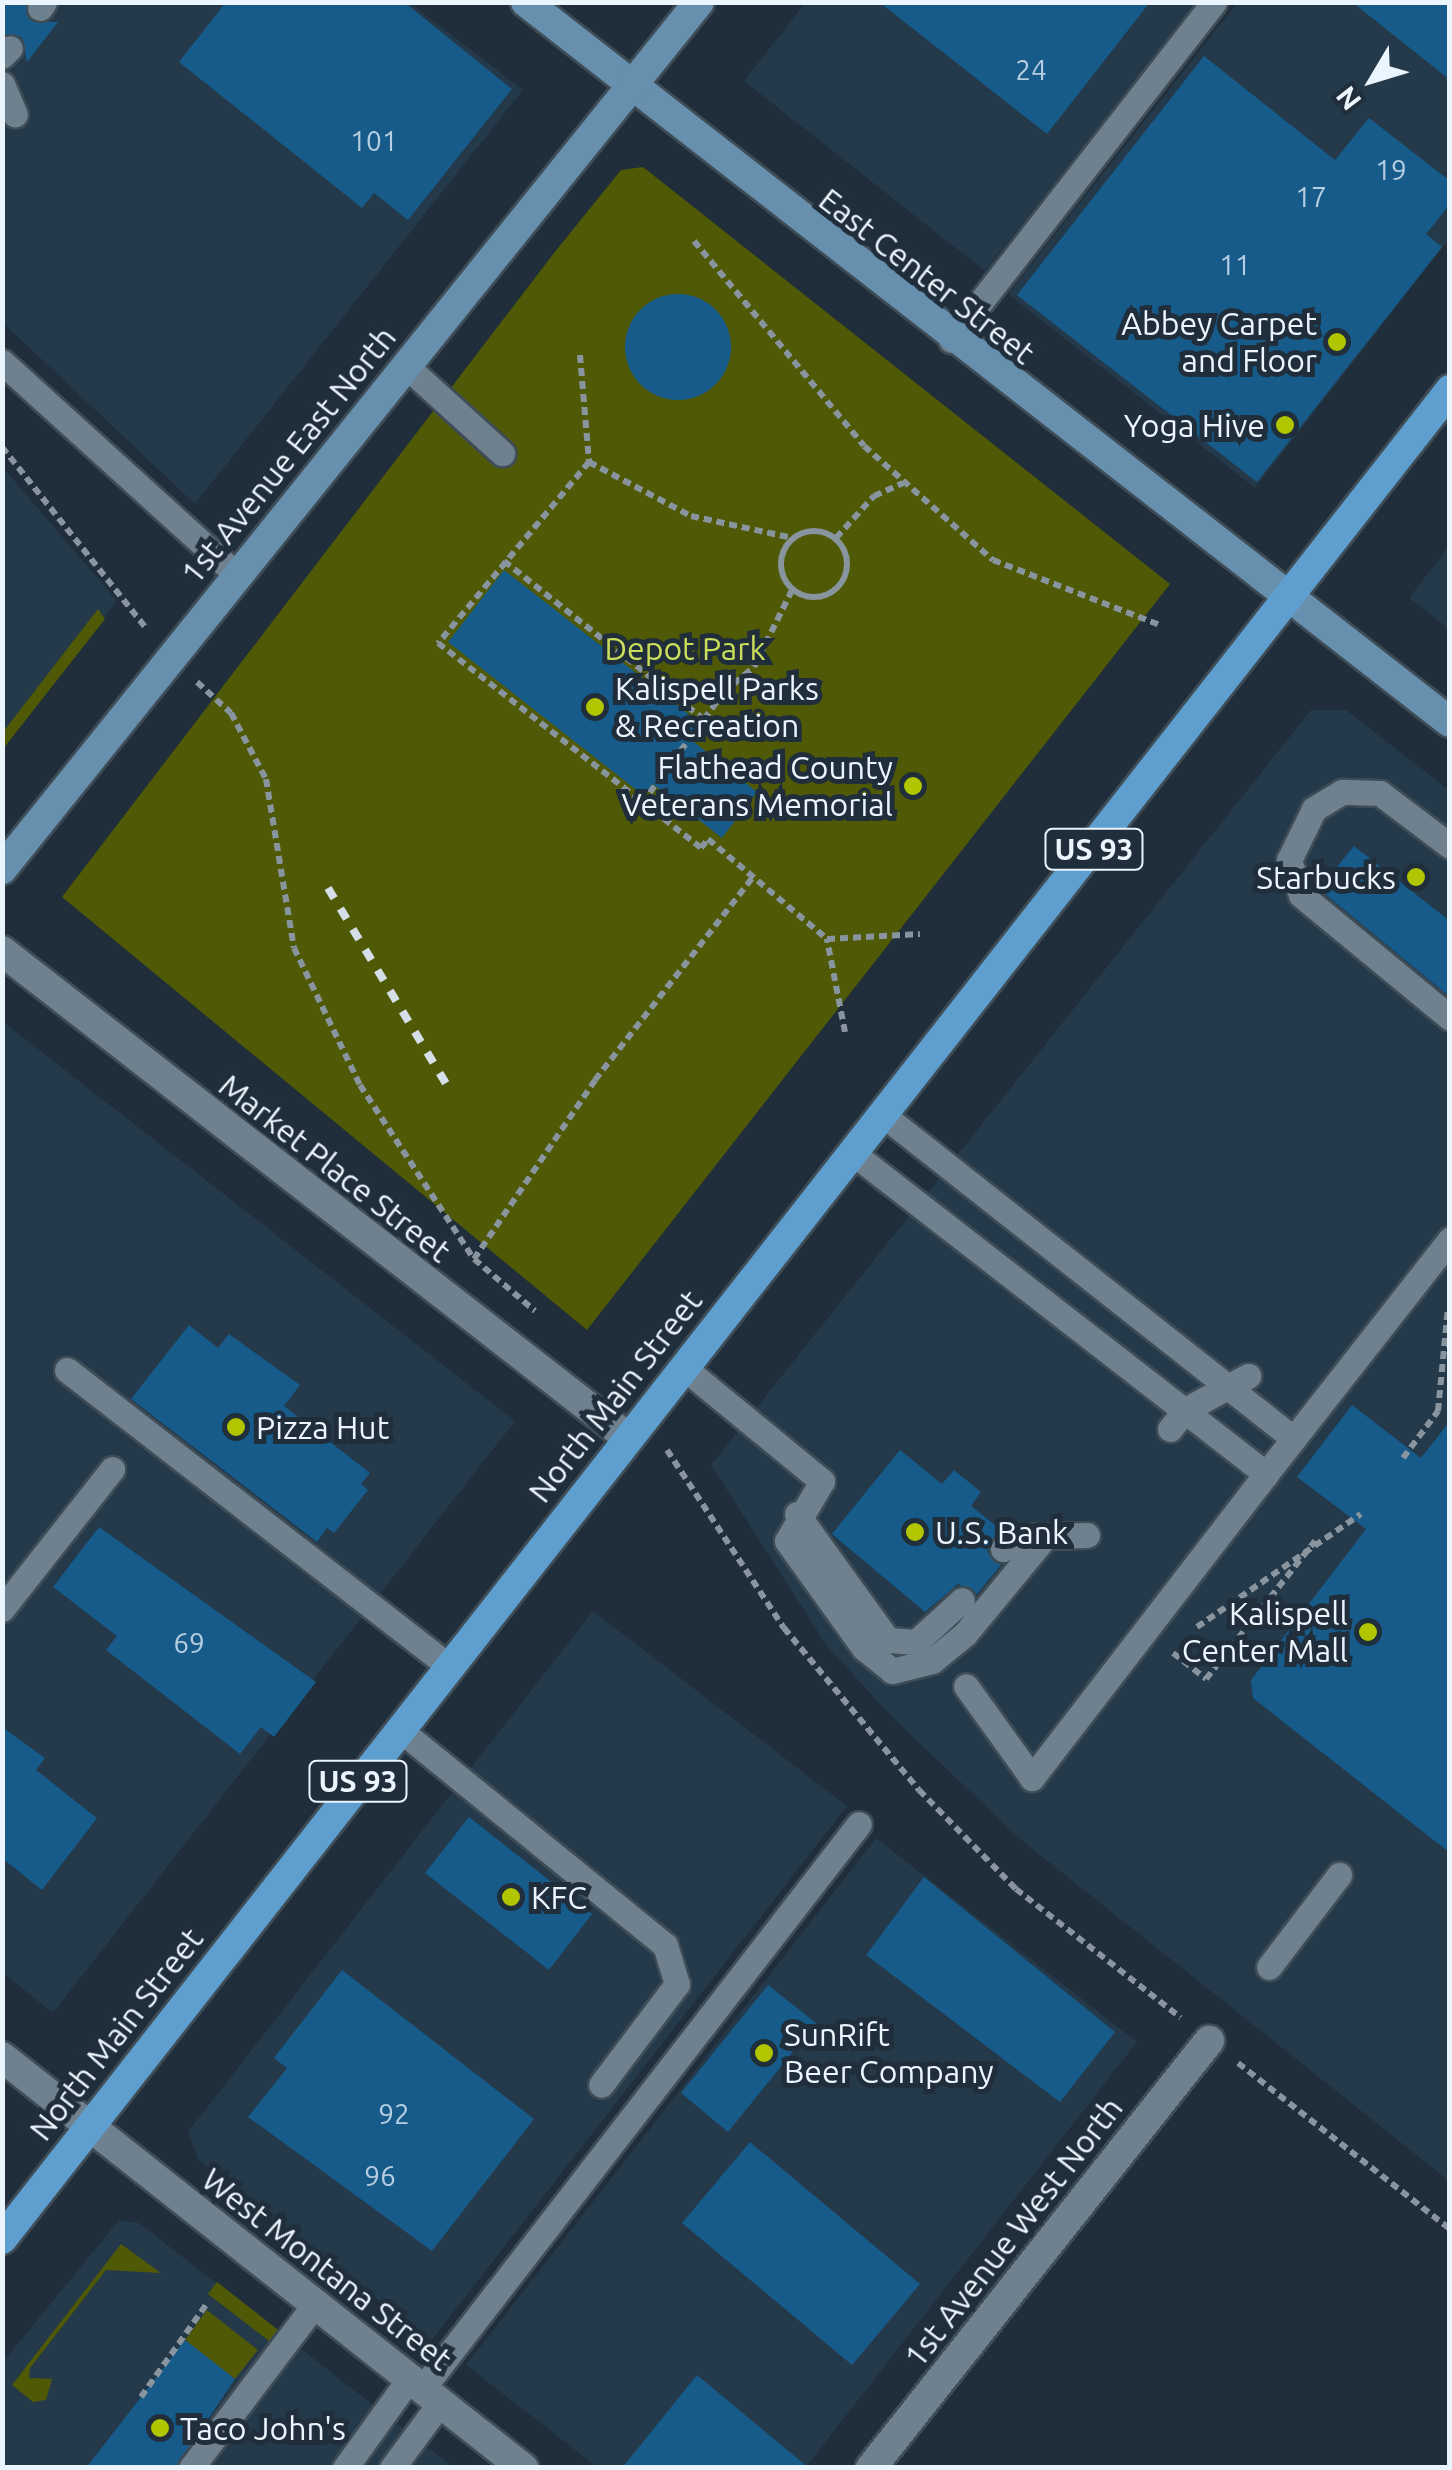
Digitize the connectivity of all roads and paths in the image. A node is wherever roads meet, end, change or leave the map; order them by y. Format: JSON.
{"nodes":[{"id":1,"x":526,"y":2,"type":"edge"},
{"id":2,"x":700,"y":2,"type":"edge"},
{"id":3,"x":1214,"y":2,"type":"edge"},
{"id":4,"x":2,"y":84,"type":"edge"},
{"id":5,"x":633,"y":88,"type":"junction"},
{"id":6,"x":14,"y":114,"type":"dead end"},
{"id":7,"x":694,"y":241,"type":"dead end"},
{"id":8,"x":952,"y":340,"type":"junction"},
{"id":9,"x":580,"y":355,"type":"dead end"},
{"id":10,"x":2,"y":362,"type":"edge"},
{"id":11,"x":406,"y":366,"type":"junction"},
{"id":12,"x":1450,"y":390,"type":"edge"},
{"id":13,"x":2,"y":447,"type":"edge"},
{"id":14,"x":502,"y":453,"type":"dead end"},
{"id":15,"x":589,"y":462,"type":"junction"},
{"id":16,"x":904,"y":483,"type":"junction"},
{"id":17,"x":793,"y":538,"type":"junction"},
{"id":18,"x":836,"y":538,"type":"junction"},
{"id":19,"x":504,"y":561,"type":"junction"},
{"id":20,"x":237,"y":575,"type":"junction"},
{"id":21,"x":793,"y":588,"type":"junction"},
{"id":22,"x":1287,"y":600,"type":"junction"},
{"id":23,"x":1160,"y":625,"type":"dead end"},
{"id":24,"x":168,"y":655,"type":"junction"},
{"id":25,"x":707,"y":722,"type":"junction"},
{"id":26,"x":1450,"y":722,"type":"edge"},
{"id":27,"x":642,"y":804,"type":"junction"},
{"id":28,"x":1450,"y":846,"type":"edge"},
{"id":29,"x":2,"y":869,"type":"edge"},
{"id":30,"x":752,"y":878,"type":"junction"},
{"id":31,"x":920,"y":934,"type":"dead end"},
{"id":32,"x":827,"y":938,"type":"junction"},
{"id":33,"x":2,"y":951,"type":"edge"},
{"id":34,"x":1450,"y":1018,"type":"edge"},
{"id":35,"x":845,"y":1032,"type":"dead end"},
{"id":36,"x":887,"y":1118,"type":"junction"},
{"id":37,"x":854,"y":1154,"type":"junction"},
{"id":38,"x":1450,"y":1238,"type":"edge"},
{"id":39,"x":474,"y":1260,"type":"junction"},
{"id":40,"x":1450,"y":1305,"type":"edge"},
{"id":41,"x":547,"y":1321,"type":"dead end"},
{"id":42,"x":683,"y":1367,"type":"junction"},
{"id":43,"x":67,"y":1370,"type":"dead end"},
{"id":44,"x":1238,"y":1380,"type":"junction"},
{"id":45,"x":1178,"y":1420,"type":"junction"},
{"id":46,"x":635,"y":1427,"type":"junction"},
{"id":47,"x":1294,"y":1438,"type":"junction"},
{"id":48,"x":1404,"y":1458,"type":"dead end"},
{"id":49,"x":112,"y":1469,"type":"dead end"},
{"id":50,"x":1266,"y":1474,"type":"junction"},
{"id":51,"x":797,"y":1514,"type":"junction"},
{"id":52,"x":1362,"y":1514,"type":"dead end"},
{"id":53,"x":1087,"y":1535,"type":"dead end"},
{"id":54,"x":1046,"y":1537,"type":"junction"},
{"id":55,"x":1315,"y":1541,"type":"junction"},
{"id":56,"x":1003,"y":1549,"type":"dead end"},
{"id":57,"x":962,"y":1600,"type":"dead end"},
{"id":58,"x":2,"y":1609,"type":"edge"},
{"id":59,"x":448,"y":1666,"type":"junction"},
{"id":60,"x":966,"y":1686,"type":"dead end"},
{"id":61,"x":398,"y":1729,"type":"junction"},
{"id":62,"x":859,"y":1824,"type":"dead end"},
{"id":63,"x":1339,"y":1875,"type":"dead end"},
{"id":64,"x":1270,"y":1967,"type":"dead end"},
{"id":65,"x":1209,"y":2040,"type":"junction"},
{"id":66,"x":2,"y":2056,"type":"edge"},
{"id":67,"x":601,"y":2085,"type":"dead end"},
{"id":68,"x":88,"y":2124,"type":"junction"},
{"id":69,"x":1450,"y":2229,"type":"edge"},
{"id":70,"x":2,"y":2238,"type":"edge"},
{"id":71,"x":208,"y":2302,"type":"dead end"},
{"id":72,"x":316,"y":2304,"type":"junction"},
{"id":73,"x":423,"y":2390,"type":"junction"},
{"id":74,"x":141,"y":2397,"type":"dead end"},
{"id":75,"x":191,"y":2468,"type":"edge"},
{"id":76,"x":345,"y":2468,"type":"edge"},
{"id":77,"x":392,"y":2468,"type":"edge"},
{"id":78,"x":523,"y":2468,"type":"edge"},
{"id":79,"x":872,"y":2468,"type":"edge"}],
"edges":[{"from":1,"to":5,"type":"street","name":"East Center Street"},
{"from":2,"to":5,"type":"street","name":"1st Avenue East North"},
{"from":3,"to":8,"type":"lane"},
{"from":4,"to":6,"type":"lane"},
{"from":5,"to":8,"type":"street","name":"East Center Street"},
{"from":5,"to":11,"type":"street","name":"1st Avenue East North"},
{"from":7,"to":16,"type":"path"},
{"from":8,"to":22,"type":"street","name":"East Center Street"},
{"from":9,"to":15,"type":"path"},
{"from":10,"to":20,"type":"lane"},
{"from":11,"to":14,"type":"lane"},
{"from":11,"to":20,"type":"street","name":"1st Avenue East North"},
{"from":12,"to":22,"type":"main road","number":"US 93"},
{"from":13,"to":24,"type":"path"},
{"from":15,"to":17,"type":"path"},
{"from":15,"to":19,"type":"path"},
{"from":16,"to":18,"type":"path"},
{"from":16,"to":23,"type":"path"},
{"from":17,"to":18,"type":"path"},
{"from":17,"to":21,"type":"path"},
{"from":18,"to":21,"type":"path"},
{"from":19,"to":25,"type":"path"},
{"from":19,"to":27,"type":"path"},
{"from":20,"to":24,"type":"street","name":"1st Avenue East North"},
{"from":21,"to":25,"type":"path"},
{"from":22,"to":26,"type":"street","name":"East Center Street"},
{"from":22,"to":36,"type":"main road","name":"North Main Street","number":"US 93"},
{"from":24,"to":29,"type":"street","name":"1st Avenue East North"},
{"from":24,"to":39,"type":"path"},
{"from":25,"to":27,"type":"path"},
{"from":27,"to":30,"type":"path"},
{"from":28,"to":34,"type":"lane"},
{"from":30,"to":32,"type":"path"},
{"from":30,"to":39,"type":"path"},
{"from":31,"to":32,"type":"path"},
{"from":32,"to":35,"type":"path"},
{"from":33,"to":46,"type":"street","name":"Market Place Street"},
{"from":36,"to":37,"type":"main road","name":"North Main Street","number":"US 93"},
{"from":36,"to":44,"type":"lane"},
{"from":37,"to":42,"type":"main road","name":"North Main Street","number":"US 93"},
{"from":37,"to":45,"type":"lane"},
{"from":38,"to":47,"type":"lane"},
{"from":39,"to":41,"type":"path"},
{"from":40,"to":48,"type":"path"},
{"from":42,"to":46,"type":"main road","name":"North Main Street","number":"US 93"},
{"from":42,"to":51,"type":"lane"},
{"from":43,"to":59,"type":"lane"},
{"from":44,"to":45,"type":"lane"},
{"from":44,"to":47,"type":"lane"},
{"from":45,"to":50,"type":"lane"},
{"from":46,"to":59,"type":"main road","name":"North Main Street","number":"US 93"},
{"from":46,"to":65,"type":"path"},
{"from":47,"to":50,"type":"lane"},
{"from":49,"to":58,"type":"lane"},
{"from":50,"to":60,"type":"lane"},
{"from":51,"to":54,"type":"lane"},
{"from":51,"to":57,"type":"lane"},
{"from":52,"to":55,"type":"path"},
{"from":53,"to":54,"type":"lane"},
{"from":54,"to":56,"type":"lane"},
{"from":55,"to":55,"type":"path"},
{"from":59,"to":61,"type":"main road","name":"North Main Street","number":"US 93"},
{"from":61,"to":67,"type":"lane"},
{"from":61,"to":68,"type":"main road","name":"North Main Street","number":"US 93"},
{"from":62,"to":73,"type":"lane"},
{"from":63,"to":64,"type":"lane"},
{"from":65,"to":69,"type":"path"},
{"from":65,"to":79,"type":"street","name":"1st Avenue West North"},
{"from":66,"to":68,"type":"street","name":"West Montana Street"},
{"from":68,"to":70,"type":"main road","name":"North Main Street","number":"US 93"},
{"from":68,"to":72,"type":"street","name":"West Montana Street"},
{"from":71,"to":74,"type":"path"},
{"from":72,"to":73,"type":"street","name":"West Montana Street"},
{"from":72,"to":75,"type":"lane"},
{"from":73,"to":76,"type":"lane"},
{"from":73,"to":77,"type":"lane"},
{"from":73,"to":78,"type":"street","name":"West Montana Street"}]}
